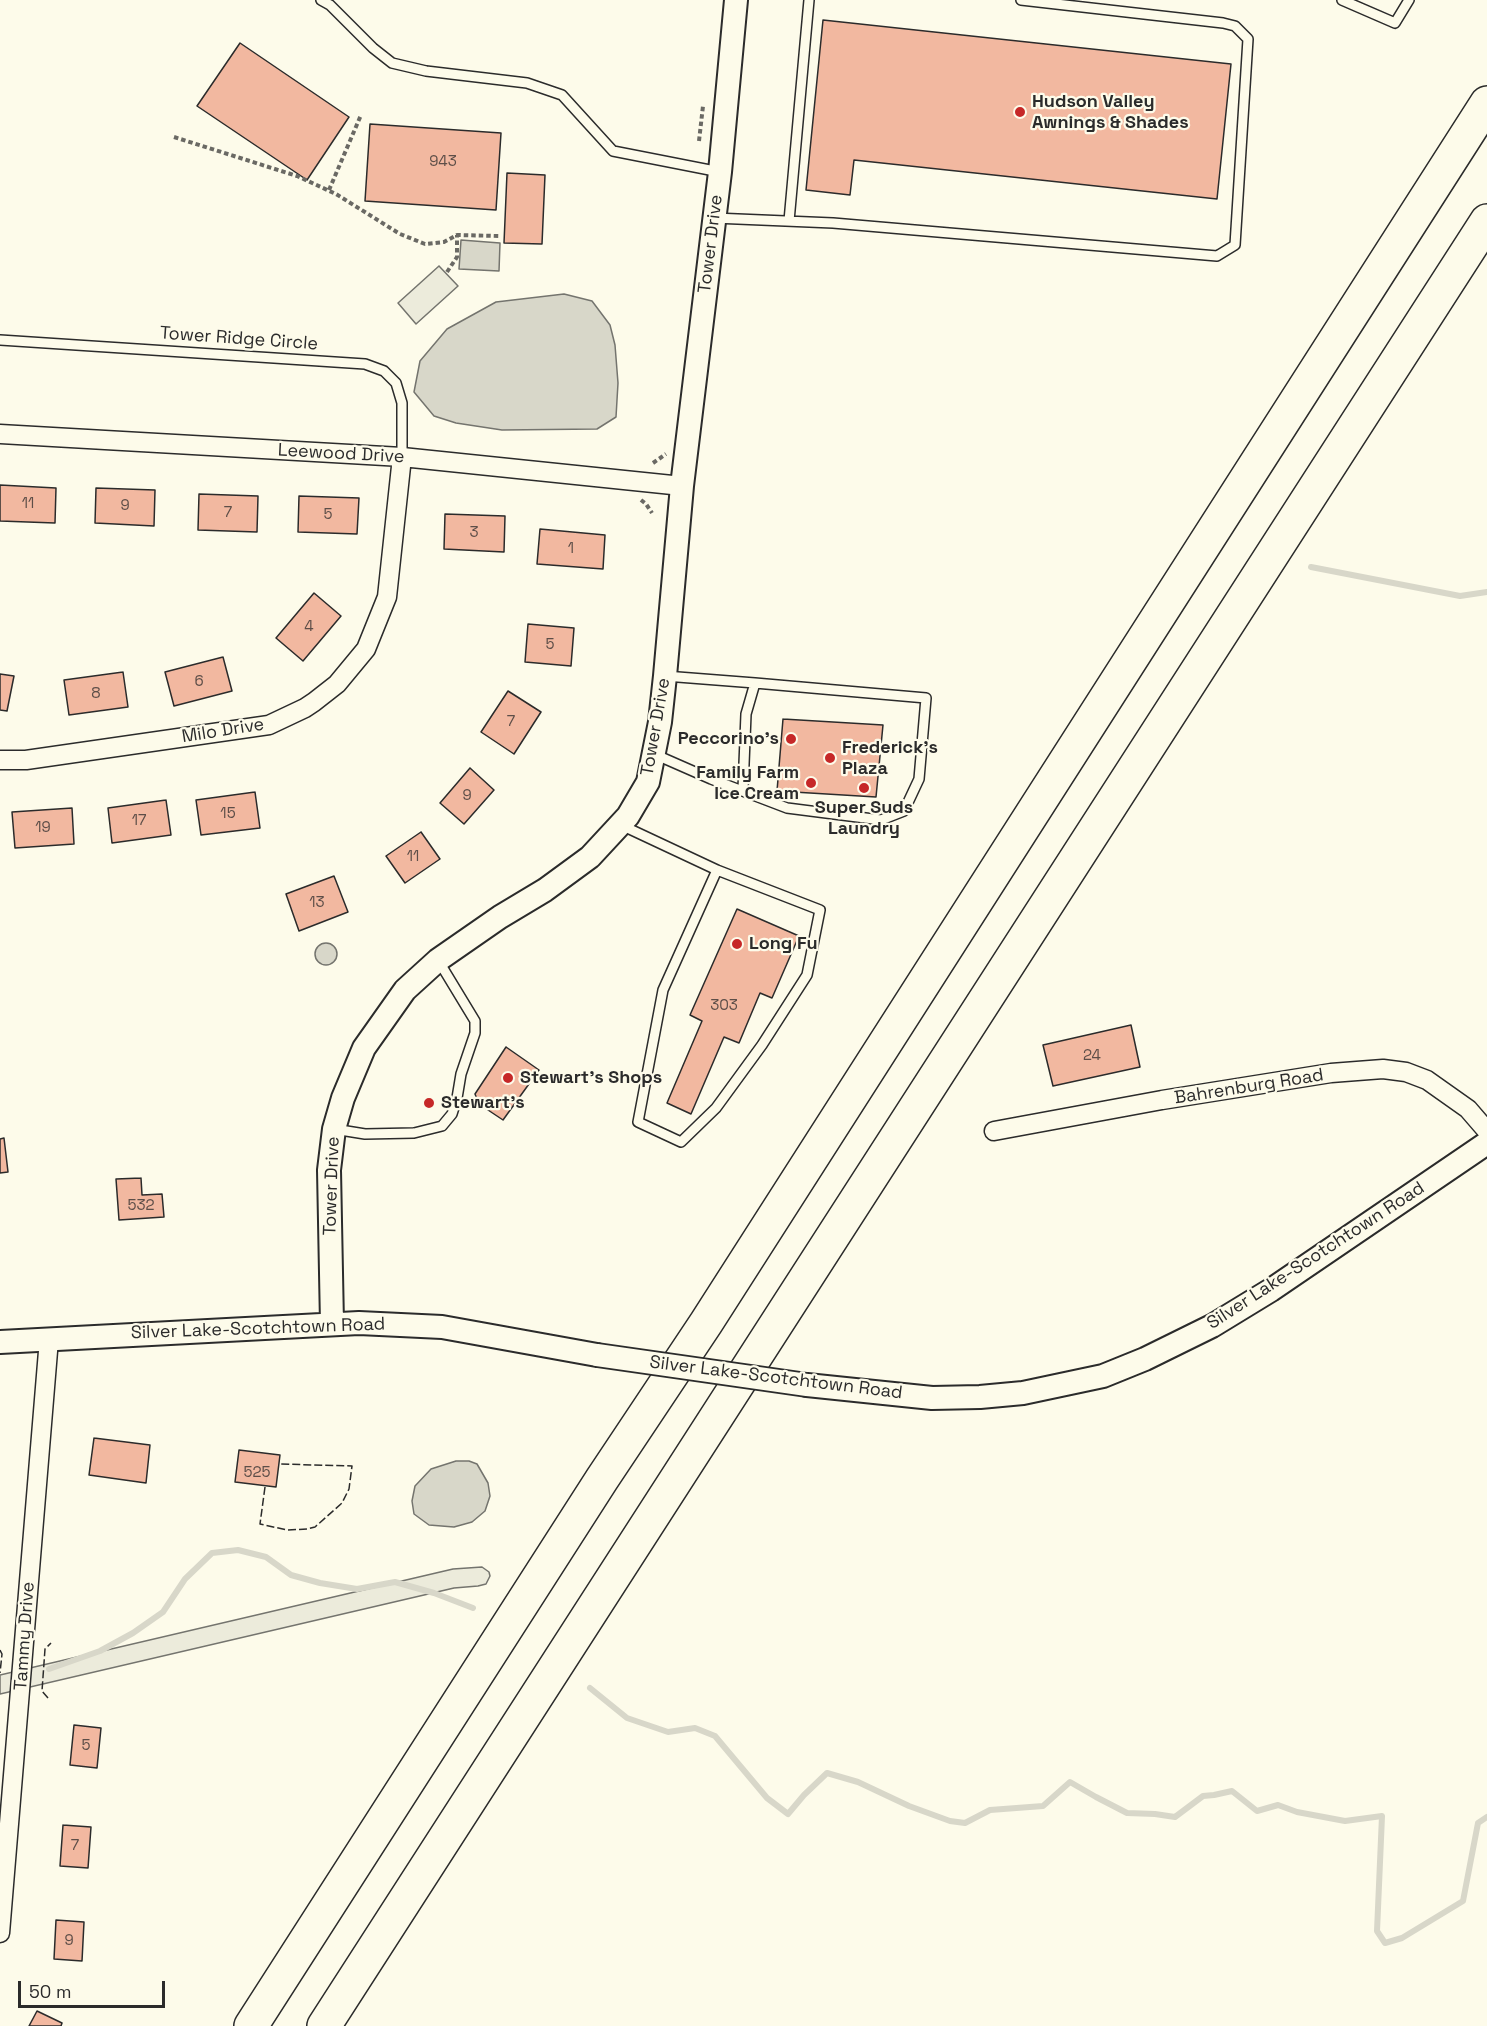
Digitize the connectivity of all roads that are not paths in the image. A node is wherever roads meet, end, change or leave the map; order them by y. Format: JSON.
{"nodes":[{"id":1,"x":321,"y":0,"type":"edge"},
{"id":2,"x":736,"y":0,"type":"edge"},
{"id":3,"x":809,"y":0,"type":"edge"},
{"id":4,"x":1021,"y":0,"type":"edge"},
{"id":5,"x":1342,"y":0,"type":"edge"},
{"id":6,"x":1409,"y":0,"type":"edge"},
{"id":7,"x":1487,"y":103,"type":"edge"},
{"id":8,"x":720,"y":171,"type":"junction"},
{"id":9,"x":714,"y":218,"type":"junction"},
{"id":10,"x":789,"y":221,"type":"junction"},
{"id":11,"x":1487,"y":221,"type":"edge"},
{"id":12,"x":0,"y":340,"type":"edge"},
{"id":13,"x":0,"y":434,"type":"edge"},
{"id":14,"x":402,"y":457,"type":"junction"},
{"id":15,"x":682,"y":486,"type":"junction"},
{"id":16,"x":665,"y":676,"type":"junction"},
{"id":17,"x":755,"y":683,"type":"junction"},
{"id":18,"x":654,"y":754,"type":"junction"},
{"id":19,"x":0,"y":760,"type":"edge"},
{"id":20,"x":743,"y":789,"type":"junction"},
{"id":21,"x":621,"y":825,"type":"junction"},
{"id":22,"x":717,"y":870,"type":"junction"},
{"id":23,"x":438,"y":960,"type":"junction"},
{"id":24,"x":333,"y":1129,"type":"junction"},
{"id":25,"x":994,"y":1131,"type":"dead end"},
{"id":26,"x":1487,"y":1131,"type":"edge"},
{"id":27,"x":1487,"y":1143,"type":"edge"},
{"id":28,"x":332,"y":1324,"type":"junction"},
{"id":29,"x":50,"y":1339,"type":"junction"},
{"id":30,"x":0,"y":1342,"type":"edge"},
{"id":31,"x":0,"y":1933,"type":"edge"},
{"id":32,"x":251,"y":2026,"type":"edge"},
{"id":33,"x":324,"y":2026,"type":"edge"}],
"edges":[{"from":1,"to":8,"type":"lane"},
{"from":2,"to":8,"type":"street","name":"Tower Drive"},
{"from":3,"to":10,"type":"lane"},
{"from":4,"to":10,"type":"lane"},
{"from":5,"to":6,"type":"lane"},
{"from":7,"to":32,"type":"highway"},
{"from":8,"to":9,"type":"street","name":"Tower Drive"},
{"from":9,"to":10,"type":"lane"},
{"from":9,"to":15,"type":"street","name":"Tower Drive"},
{"from":11,"to":33,"type":"highway"},
{"from":12,"to":14,"type":"lane","name":"Tower Ridge Circle"},
{"from":13,"to":14,"type":"street","name":"Leewood Drive"},
{"from":14,"to":15,"type":"street","name":"Leewood Drive"},
{"from":14,"to":19,"type":"street","name":"Milo Drive"},
{"from":15,"to":16,"type":"street","name":"Tower Drive"},
{"from":16,"to":17,"type":"lane"},
{"from":16,"to":18,"type":"street","name":"Tower Drive"},
{"from":17,"to":20,"type":"lane"},
{"from":17,"to":20,"type":"lane"},
{"from":18,"to":20,"type":"lane"},
{"from":18,"to":21,"type":"street","name":"Tower Drive"},
{"from":21,"to":22,"type":"lane"},
{"from":21,"to":23,"type":"street","name":"Tower Drive"},
{"from":22,"to":22,"type":"lane"},
{"from":23,"to":24,"type":"street","name":"Tower Drive"},
{"from":23,"to":24,"type":"lane"},
{"from":24,"to":28,"type":"street","name":"Tower Drive"},
{"from":25,"to":26,"type":"street","name":"Bahrenburg Road"},
{"from":27,"to":28,"type":"street","name":"Silver Lake-Scotchtown Road","bridge":true},
{"from":28,"to":29,"type":"street","name":"Silver Lake-Scotchtown Road"},
{"from":29,"to":30,"type":"street","name":"Silver Lake-Scotchtown Road"},
{"from":29,"to":31,"type":"street","name":"Tammy Drive"}]}
